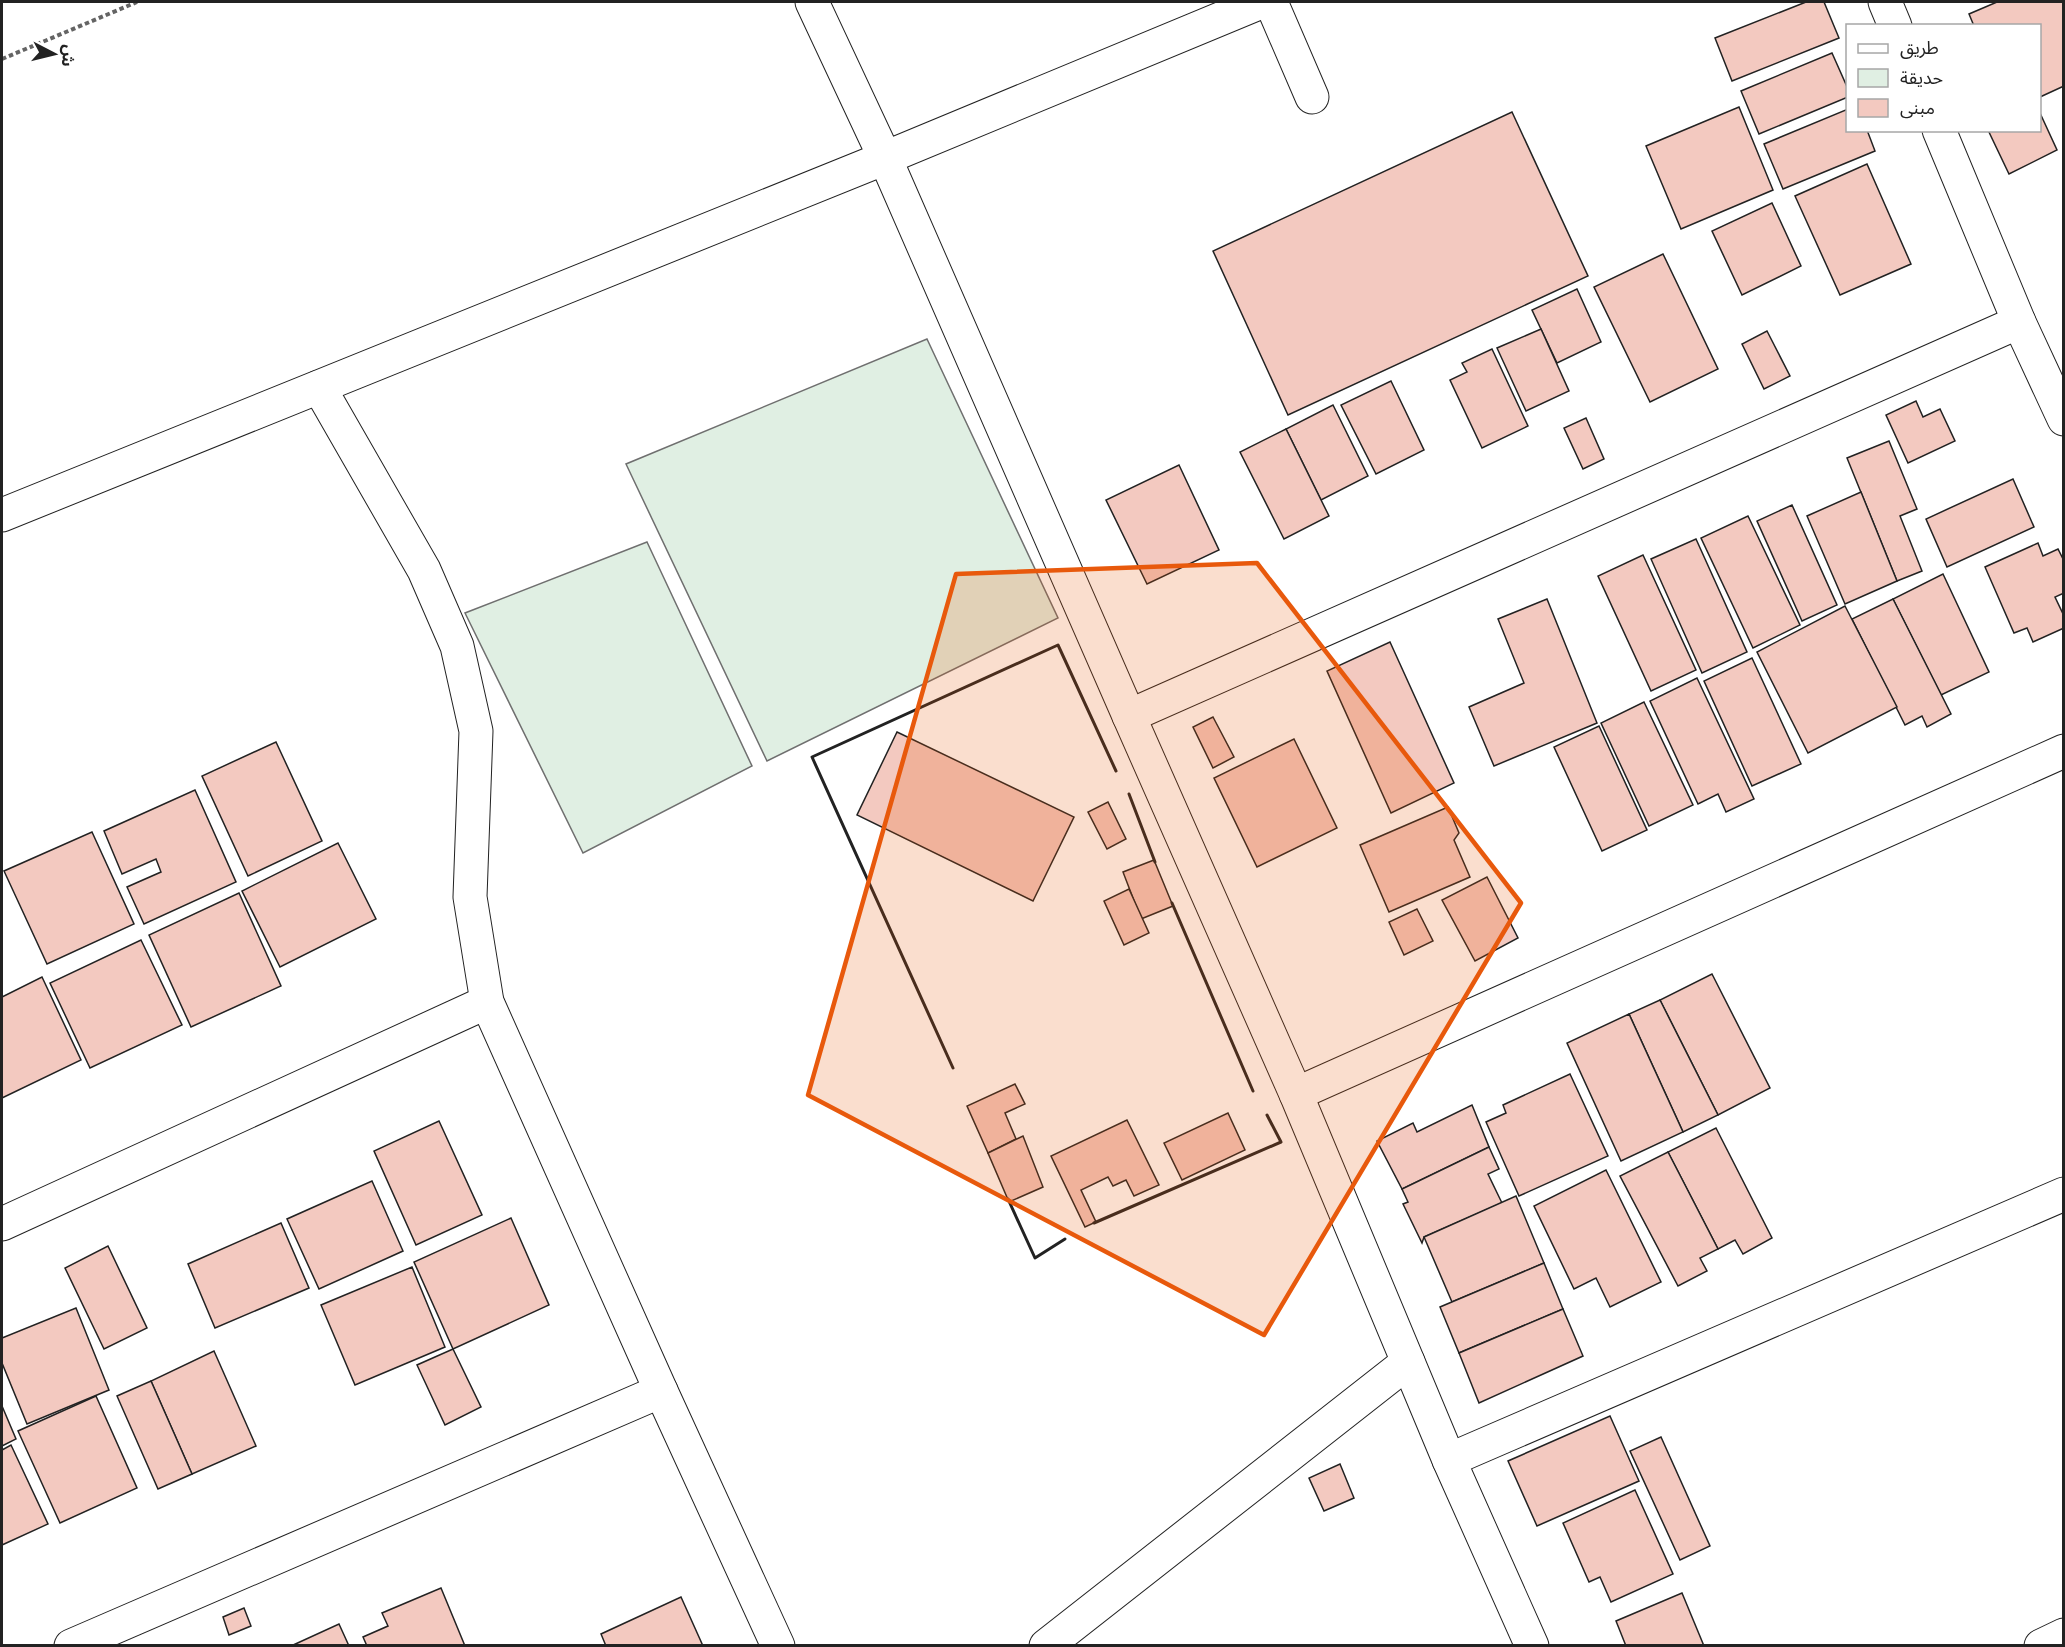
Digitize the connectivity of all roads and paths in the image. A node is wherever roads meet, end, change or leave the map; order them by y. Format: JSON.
{"nodes":[{"id":1,"x":137,"y":2,"type":"edge"},
{"id":2,"x":812,"y":2,"type":"edge"},
{"id":3,"x":1261,"y":2,"type":"edge"},
{"id":4,"x":1271,"y":2,"type":"edge"},
{"id":5,"x":1885,"y":2,"type":"edge"},
{"id":6,"x":1894,"y":24,"type":"edge"},
{"id":7,"x":2,"y":59,"type":"edge"},
{"id":8,"x":1312,"y":97,"type":"dead end"},
{"id":9,"x":1940,"y":132,"type":"edge"},
{"id":10,"x":885,"y":158,"type":"junction"},
{"id":11,"x":2019,"y":321,"type":"junction"},
{"id":12,"x":319,"y":387,"type":"junction"},
{"id":13,"x":2064,"y":419,"type":"edge"},
{"id":14,"x":2,"y":515,"type":"edge"},
{"id":15,"x":1129,"y":716,"type":"junction"},
{"id":16,"x":2064,"y":751,"type":"edge"},
{"id":17,"x":487,"y":1002,"type":"junction"},
{"id":18,"x":1296,"y":1094,"type":"junction"},
{"id":19,"x":2064,"y":1194,"type":"edge"},
{"id":20,"x":2,"y":1224,"type":"edge"},
{"id":21,"x":1408,"y":1362,"type":"junction"},
{"id":22,"x":661,"y":1391,"type":"junction"},
{"id":23,"x":1449,"y":1460,"type":"junction"},
{"id":24,"x":2064,"y":1635,"type":"edge"},
{"id":25,"x":71,"y":1646,"type":"edge"},
{"id":26,"x":778,"y":1646,"type":"edge"},
{"id":27,"x":1046,"y":1646,"type":"edge"},
{"id":28,"x":1532,"y":1646,"type":"edge"},
{"id":29,"x":2041,"y":1646,"type":"edge"}],
"edges":[{"from":1,"to":7,"type":"path"},
{"from":2,"to":10,"type":"street"},
{"from":3,"to":10,"type":"street"},
{"from":4,"to":8,"type":"street"},
{"from":5,"to":6,"type":"street"},
{"from":9,"to":11,"type":"street"},
{"from":10,"to":12,"type":"street"},
{"from":10,"to":15,"type":"street"},
{"from":11,"to":13,"type":"street"},
{"from":11,"to":15,"type":"street"},
{"from":12,"to":14,"type":"street"},
{"from":12,"to":17,"type":"street"},
{"from":15,"to":18,"type":"street"},
{"from":16,"to":18,"type":"street"},
{"from":17,"to":20,"type":"street"},
{"from":17,"to":22,"type":"street"},
{"from":18,"to":21,"type":"street"},
{"from":19,"to":23,"type":"street"},
{"from":21,"to":23,"type":"street"},
{"from":21,"to":27,"type":"street"},
{"from":22,"to":25,"type":"street"},
{"from":22,"to":26,"type":"street"},
{"from":23,"to":28,"type":"street"},
{"from":24,"to":29,"type":"street"}]}
